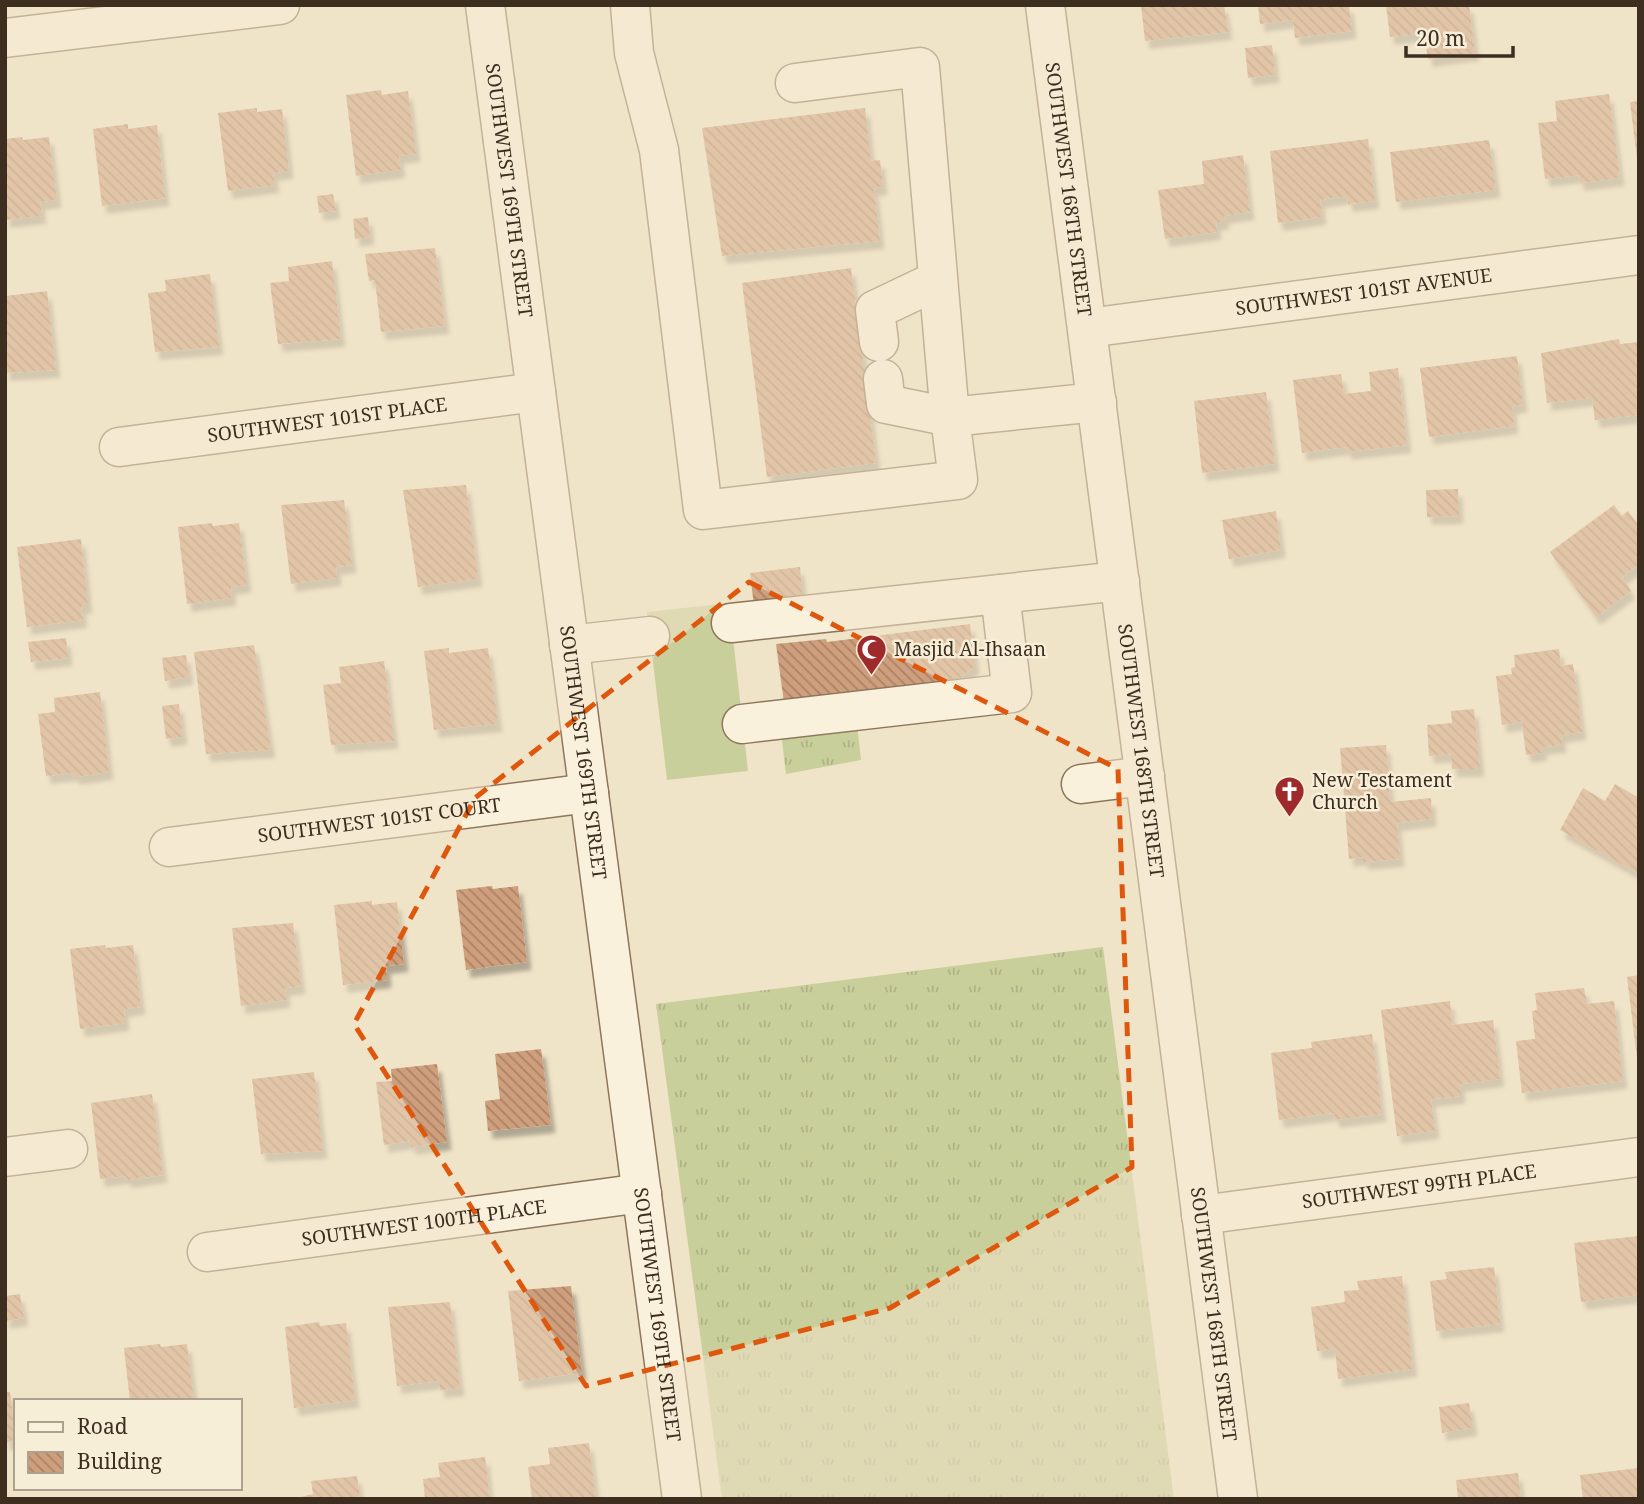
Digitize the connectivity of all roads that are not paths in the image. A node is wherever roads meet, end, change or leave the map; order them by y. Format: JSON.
{"nodes":[{"id":1,"x":280,"y":5,"type":"edge"},
{"id":2,"x":485,"y":5,"type":"edge"},
{"id":3,"x":630,"y":5,"type":"edge"},
{"id":4,"x":1045,"y":5,"type":"edge"},
{"id":5,"x":147,"y":14,"type":"edge"},
{"id":6,"x":5,"y":38,"type":"edge"},
{"id":7,"x":795,"y":83,"type":"dead end"},
{"id":8,"x":1639,"y":255,"type":"edge"},
{"id":9,"x":936,"y":281,"type":"junction"},
{"id":10,"x":1088,"y":328,"type":"junction"},
{"id":11,"x":536,"y":392,"type":"junction"},
{"id":12,"x":1097,"y":402,"type":"junction"},
{"id":13,"x":950,"y":417,"type":"junction"},
{"id":14,"x":120,"y":447,"type":"dead end"},
{"id":15,"x":1120,"y":580,"type":"junction"},
{"id":16,"x":1000,"y":594,"type":"junction"},
{"id":17,"x":731,"y":623,"type":"dead end"},
{"id":18,"x":650,"y":636,"type":"dead end"},
{"id":19,"x":569,"y":645,"type":"junction"},
{"id":20,"x":742,"y":724,"type":"dead end"},
{"id":21,"x":1145,"y":776,"type":"junction"},
{"id":22,"x":1081,"y":783,"type":"dead end"},
{"id":23,"x":589,"y":793,"type":"junction"},
{"id":24,"x":169,"y":847,"type":"dead end"},
{"id":25,"x":68,"y":1149,"type":"dead end"},
{"id":26,"x":5,"y":1157,"type":"edge"},
{"id":27,"x":1639,"y":1157,"type":"edge"},
{"id":28,"x":642,"y":1193,"type":"junction"},
{"id":29,"x":1201,"y":1215,"type":"junction"},
{"id":30,"x":207,"y":1252,"type":"dead end"},
{"id":31,"x":682,"y":1499,"type":"edge"},
{"id":32,"x":1238,"y":1499,"type":"edge"}],
"edges":[{"from":1,"to":5,"type":"street"},
{"from":2,"to":11,"type":"street","name":"SOUTHWEST 169TH STREET"},
{"from":3,"to":13,"type":"street"},
{"from":4,"to":10,"type":"street","name":"SOUTHWEST 168TH STREET"},
{"from":5,"to":6,"type":"street"},
{"from":7,"to":9,"type":"street"},
{"from":8,"to":10,"type":"street","name":"SOUTHWEST 101ST AVENUE"},
{"from":9,"to":13,"type":"street"},
{"from":9,"to":13,"type":"street"},
{"from":10,"to":12,"type":"street","name":"SOUTHWEST 168TH STREET"},
{"from":11,"to":14,"type":"street","name":"SOUTHWEST 101ST PLACE"},
{"from":11,"to":19,"type":"street","name":"SOUTHWEST 169TH STREET"},
{"from":12,"to":13,"type":"street"},
{"from":12,"to":15,"type":"street","name":"SOUTHWEST 168TH STREET"},
{"from":15,"to":16,"type":"street"},
{"from":15,"to":21,"type":"street","name":"SOUTHWEST 168TH STREET"},
{"from":16,"to":17,"type":"street"},
{"from":16,"to":20,"type":"street"},
{"from":18,"to":19,"type":"street"},
{"from":19,"to":23,"type":"street","name":"SOUTHWEST 169TH STREET"},
{"from":21,"to":22,"type":"street"},
{"from":21,"to":29,"type":"street","name":"SOUTHWEST 168TH STREET"},
{"from":23,"to":24,"type":"street","name":"SOUTHWEST 101ST COURT"},
{"from":23,"to":28,"type":"street","name":"SOUTHWEST 169TH STREET"},
{"from":25,"to":26,"type":"street"},
{"from":27,"to":29,"type":"street","name":"SOUTHWEST 99TH PLACE"},
{"from":28,"to":30,"type":"street","name":"SOUTHWEST 100TH PLACE"},
{"from":28,"to":31,"type":"street","name":"SOUTHWEST 169TH STREET"},
{"from":29,"to":32,"type":"street","name":"SOUTHWEST 168TH STREET"}]}
